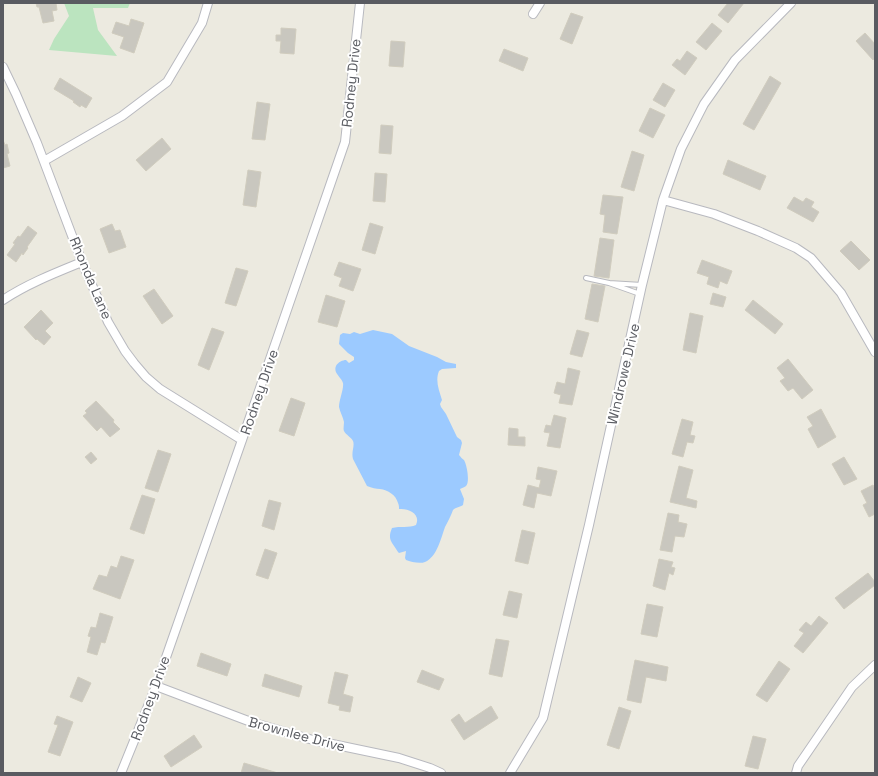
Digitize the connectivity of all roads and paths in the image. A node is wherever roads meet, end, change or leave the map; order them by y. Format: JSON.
{"nodes":[{"id":1,"x":208,"y":3,"type":"edge"},
{"id":2,"x":360,"y":3,"type":"edge"},
{"id":3,"x":540,"y":3,"type":"edge"},
{"id":4,"x":791,"y":3,"type":"edge"},
{"id":5,"x":533,"y":14,"type":"dead end"},
{"id":6,"x":3,"y":67,"type":"edge"},
{"id":7,"x":44,"y":161,"type":"junction"},
{"id":8,"x":663,"y":200,"type":"junction"},
{"id":9,"x":82,"y":262,"type":"junction"},
{"id":10,"x":586,"y":278,"type":"dead end"},
{"id":11,"x":609,"y":283,"type":"junction"},
{"id":12,"x":642,"y":285,"type":"junction"},
{"id":13,"x":640,"y":294,"type":"junction"},
{"id":14,"x":3,"y":300,"type":"edge"},
{"id":15,"x":875,"y":352,"type":"edge"},
{"id":16,"x":242,"y":440,"type":"junction"},
{"id":17,"x":875,"y":665,"type":"edge"},
{"id":18,"x":156,"y":686,"type":"junction"},
{"id":19,"x":121,"y":773,"type":"edge"},
{"id":20,"x":441,"y":773,"type":"edge"},
{"id":21,"x":510,"y":773,"type":"edge"},
{"id":22,"x":796,"y":773,"type":"edge"}],
"edges":[{"from":1,"to":7,"type":"street"},
{"from":2,"to":16,"type":"street","name":"Rodney Drive"},
{"from":3,"to":5,"type":"street"},
{"from":4,"to":8,"type":"street","name":"Windrowe Drive"},
{"from":6,"to":7,"type":"street","name":"Rhonda Lane"},
{"from":7,"to":9,"type":"street","name":"Rhonda Lane"},
{"from":8,"to":12,"type":"street","name":"Windrowe Drive"},
{"from":8,"to":15,"type":"street"},
{"from":9,"to":14,"type":"street"},
{"from":9,"to":16,"type":"street","name":"Rhonda Lane"},
{"from":10,"to":11,"type":"lane"},
{"from":11,"to":12,"type":"lane"},
{"from":11,"to":13,"type":"lane"},
{"from":12,"to":13,"type":"street","name":"Windrowe Drive"},
{"from":13,"to":21,"type":"street","name":"Windrowe Drive"},
{"from":16,"to":18,"type":"street","name":"Rodney Drive"},
{"from":17,"to":22,"type":"street"},
{"from":18,"to":19,"type":"street","name":"Rodney Drive"},
{"from":18,"to":20,"type":"street","name":"Brownlee Drive"}]}
